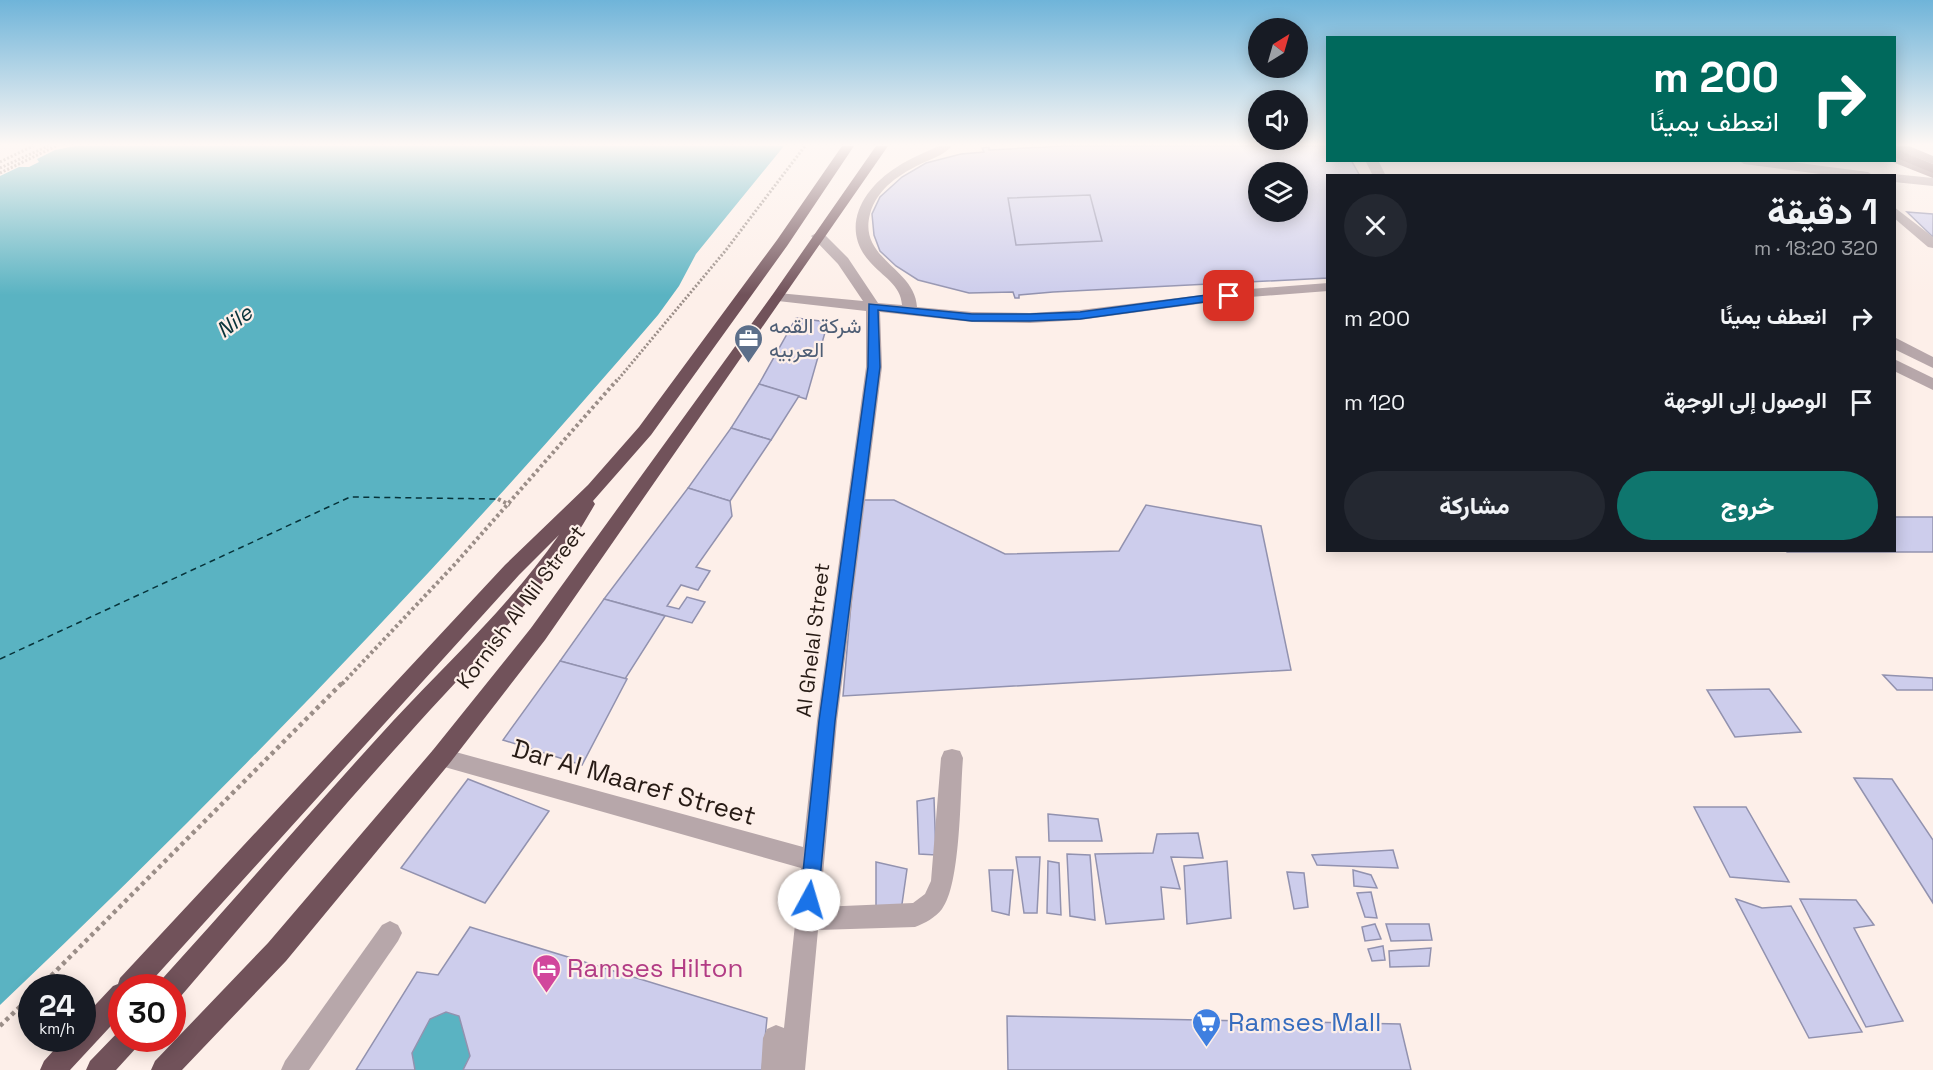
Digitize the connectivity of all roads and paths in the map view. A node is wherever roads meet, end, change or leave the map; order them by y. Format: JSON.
{"nodes":[{"id":1,"x":769,"y":196,"type":"edge"},
{"id":2,"x":814,"y":196,"type":"edge"},
{"id":3,"x":846,"y":196,"type":"edge"},
{"id":4,"x":870,"y":196,"type":"edge"},
{"id":5,"x":1896,"y":213,"type":"edge"},
{"id":6,"x":818,"y":236,"type":"junction"},
{"id":7,"x":1933,"y":244,"type":"edge"},
{"id":8,"x":1326,"y":287,"type":"edge"},
{"id":9,"x":778,"y":297,"type":"junction"},
{"id":10,"x":873,"y":306,"type":"junction"},
{"id":11,"x":910,"y":311,"type":"junction"},
{"id":12,"x":1896,"y":343,"type":"edge"},
{"id":13,"x":1933,"y":363,"type":"edge"},
{"id":14,"x":1896,"y":365,"type":"edge"},
{"id":15,"x":1933,"y":385,"type":"edge"},
{"id":16,"x":594,"y":489,"type":"junction"},
{"id":17,"x":498,"y":499,"type":"dead end"},
{"id":18,"x":510,"y":505,"type":"junction"},
{"id":19,"x":441,"y":757,"type":"junction"},
{"id":20,"x":952,"y":758,"type":"dead end"},
{"id":21,"x":813,"y":861,"type":"junction"},
{"id":22,"x":807,"y":919,"type":"junction"},
{"id":23,"x":390,"y":933,"type":"dead end"},
{"id":24,"x":53,"y":974,"type":"edge"},
{"id":25,"x":141,"y":974,"type":"edge"},
{"id":26,"x":183,"y":974,"type":"edge"},
{"id":27,"x":18,"y":1009,"type":"edge"},
{"id":28,"x":108,"y":1011,"type":"edge"},
{"id":29,"x":0,"y":1026,"type":"edge"},
{"id":30,"x":794,"y":1045,"type":"junction"},
{"id":31,"x":115,"y":1052,"type":"edge"},
{"id":32,"x":53,"y":1070,"type":"edge"},
{"id":33,"x":99,"y":1070,"type":"edge"},
{"id":34,"x":164,"y":1070,"type":"edge"},
{"id":35,"x":294,"y":1070,"type":"edge"},
{"id":36,"x":774,"y":1070,"type":"edge"},
{"id":37,"x":792,"y":1070,"type":"edge"}],
"edges":[{"from":1,"to":18,"type":"path"},
{"from":2,"to":16,"type":"highway","name":"Kornish Al Nil Street"},
{"from":3,"to":6,"type":"highway","name":"Kornish Al Nil Street"},
{"from":4,"to":11,"type":"street"},
{"from":5,"to":7,"type":"street"},
{"from":6,"to":9,"type":"highway","name":"Kornish Al Nil Street"},
{"from":6,"to":10,"type":"street"},
{"from":8,"to":11,"type":"street"},
{"from":9,"to":10,"type":"street"},
{"from":9,"to":19,"type":"highway","name":"Kornish Al Nil Street"},
{"from":10,"to":11,"type":"street"},
{"from":10,"to":21,"type":"street","name":"Al Ghelal Street"},
{"from":12,"to":13,"type":"street"},
{"from":14,"to":15,"type":"street"},
{"from":16,"to":25,"type":"highway","name":"Kornish Al Nil Street"},
{"from":16,"to":26,"type":"highway"},
{"from":17,"to":18,"type":"path"},
{"from":18,"to":24,"type":"path"},
{"from":19,"to":21,"type":"street","name":"Dar Al Maaref Street"},
{"from":19,"to":34,"type":"highway","name":"Kornish Al Nil Street"},
{"from":20,"to":22,"type":"street"},
{"from":21,"to":22,"type":"street","name":"Al Ghelal Street"},
{"from":22,"to":30,"type":"street","name":"Al Ghelal Street"},
{"from":23,"to":35,"type":"street"},
{"from":27,"to":29,"type":"path"},
{"from":28,"to":32,"type":"highway"},
{"from":30,"to":36,"type":"street"},
{"from":30,"to":37,"type":"street","name":"Al Ghelal Street"},
{"from":31,"to":33,"type":"highway"}]}
